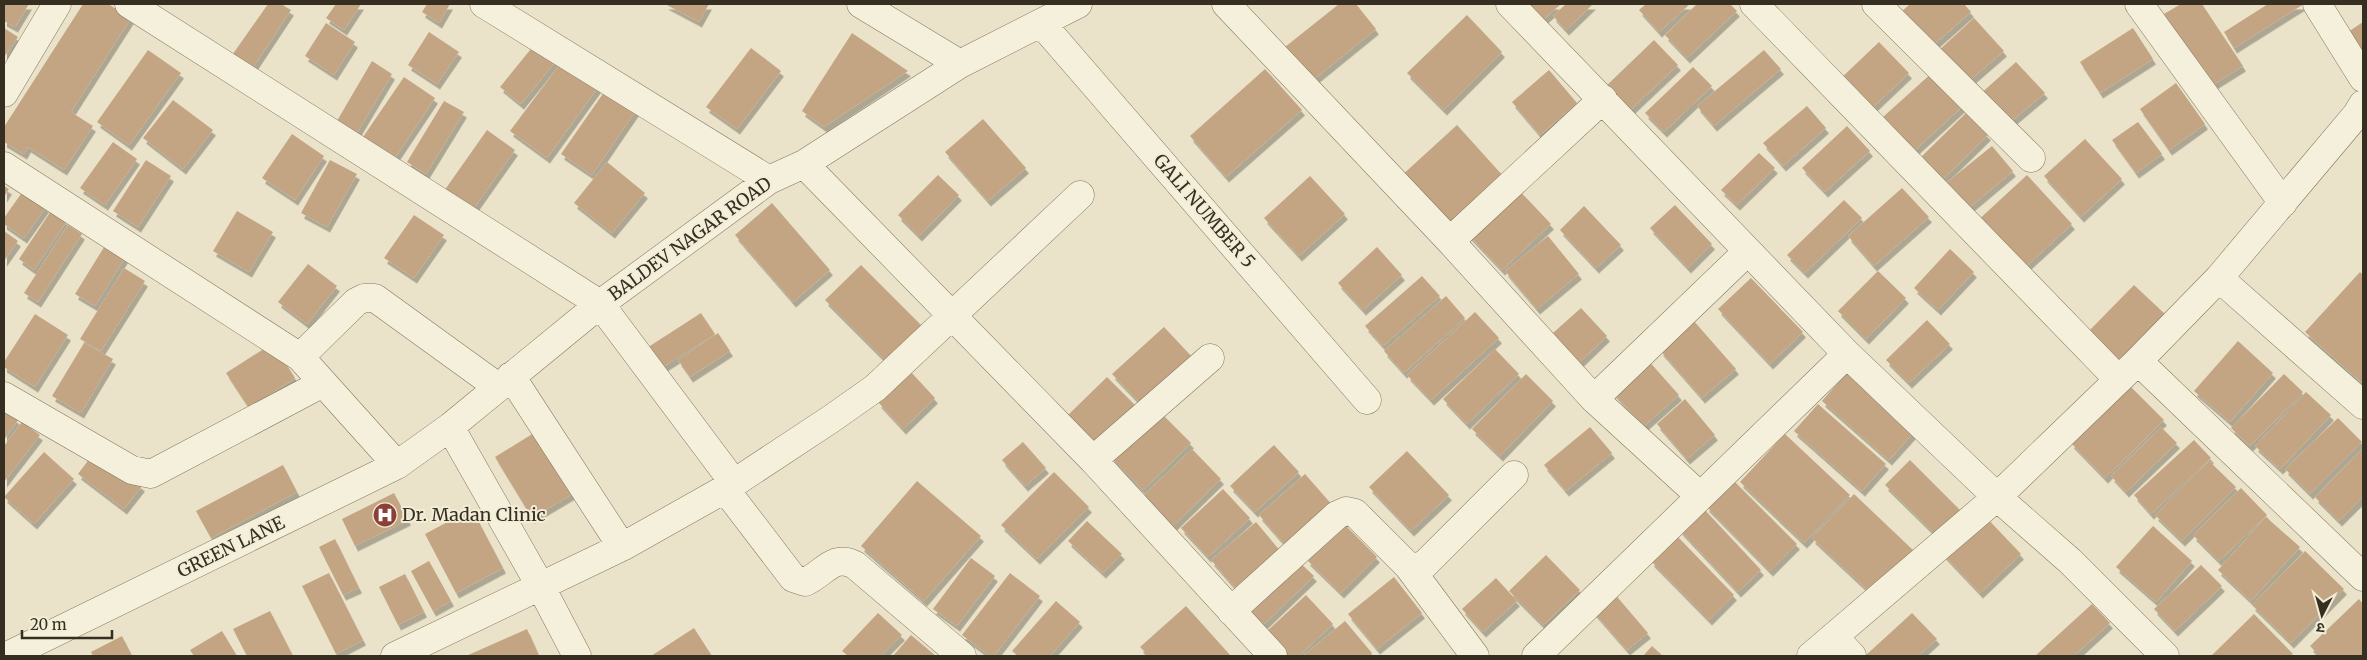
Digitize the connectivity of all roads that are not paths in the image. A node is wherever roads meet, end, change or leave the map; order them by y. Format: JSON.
{"nodes":[{"id":1,"x":57,"y":4,"type":"edge"},
{"id":2,"x":129,"y":4,"type":"edge"},
{"id":3,"x":484,"y":4,"type":"edge"},
{"id":4,"x":861,"y":4,"type":"edge"},
{"id":5,"x":1078,"y":4,"type":"edge"},
{"id":6,"x":1226,"y":4,"type":"edge"},
{"id":7,"x":1510,"y":4,"type":"edge"},
{"id":8,"x":1754,"y":4,"type":"edge"},
{"id":9,"x":1876,"y":4,"type":"edge"},
{"id":10,"x":2139,"y":4,"type":"edge"},
{"id":11,"x":2317,"y":4,"type":"edge"},
{"id":12,"x":1041,"y":23,"type":"junction"},
{"id":13,"x":960,"y":64,"type":"junction"},
{"id":14,"x":2363,"y":78,"type":"edge"},
{"id":15,"x":4,"y":93,"type":"edge"},
{"id":16,"x":1603,"y":99,"type":"junction"},
{"id":17,"x":2361,"y":113,"type":"edge"},
{"id":18,"x":2031,"y":158,"type":"dead end"},
{"id":19,"x":804,"y":164,"type":"junction"},
{"id":20,"x":4,"y":166,"type":"edge"},
{"id":21,"x":769,"y":180,"type":"junction"},
{"id":22,"x":1080,"y":195,"type":"dead end"},
{"id":23,"x":2283,"y":203,"type":"junction"},
{"id":24,"x":1450,"y":241,"type":"junction"},
{"id":25,"x":1748,"y":251,"type":"junction"},
{"id":26,"x":2219,"y":278,"type":"junction"},
{"id":27,"x":600,"y":304,"type":"junction"},
{"id":28,"x":950,"y":316,"type":"junction"},
{"id":29,"x":1847,"y":354,"type":"junction"},
{"id":30,"x":300,"y":357,"type":"junction"},
{"id":31,"x":1210,"y":358,"type":"dead end"},
{"id":32,"x":2128,"y":370,"type":"junction"},
{"id":33,"x":504,"y":382,"type":"junction"},
{"id":34,"x":323,"y":383,"type":"junction"},
{"id":35,"x":4,"y":396,"type":"edge"},
{"id":36,"x":1594,"y":399,"type":"junction"},
{"id":37,"x":1367,"y":400,"type":"dead end"},
{"id":38,"x":2363,"y":405,"type":"edge"},
{"id":39,"x":450,"y":427,"type":"junction"},
{"id":40,"x":1092,"y":460,"type":"junction"},
{"id":41,"x":397,"y":466,"type":"junction"},
{"id":42,"x":1514,"y":475,"type":"dead end"},
{"id":43,"x":729,"y":486,"type":"junction"},
{"id":44,"x":1700,"y":496,"type":"junction"},
{"id":45,"x":1997,"y":497,"type":"junction"},
{"id":46,"x":622,"y":547,"type":"junction"},
{"id":47,"x":1408,"y":566,"type":"junction"},
{"id":48,"x":2363,"y":577,"type":"edge"},
{"id":49,"x":541,"y":587,"type":"junction"},
{"id":50,"x":1231,"y":611,"type":"junction"},
{"id":51,"x":1834,"y":637,"type":"junction"},
{"id":52,"x":7,"y":656,"type":"edge"},
{"id":53,"x":395,"y":656,"type":"edge"},
{"id":54,"x":577,"y":656,"type":"edge"},
{"id":55,"x":962,"y":656,"type":"edge"},
{"id":56,"x":1273,"y":656,"type":"edge"},
{"id":57,"x":1475,"y":656,"type":"edge"},
{"id":58,"x":1536,"y":656,"type":"edge"},
{"id":59,"x":1811,"y":656,"type":"edge"},
{"id":60,"x":1852,"y":656,"type":"edge"},
{"id":61,"x":2165,"y":656,"type":"edge"}],
"edges":[{"from":1,"to":15,"type":"street"},
{"from":2,"to":27,"type":"street"},
{"from":3,"to":21,"type":"street"},
{"from":4,"to":13,"type":"street"},
{"from":5,"to":12,"type":"street","name":"BALDEV NAGAR ROAD"},
{"from":6,"to":24,"type":"street"},
{"from":7,"to":16,"type":"street"},
{"from":8,"to":32,"type":"street"},
{"from":9,"to":18,"type":"street"},
{"from":10,"to":23,"type":"street"},
{"from":11,"to":14,"type":"street"},
{"from":12,"to":13,"type":"street","name":"BALDEV NAGAR ROAD"},
{"from":12,"to":37,"type":"street","name":"GALI NUMBER 5"},
{"from":13,"to":19,"type":"street","name":"BALDEV NAGAR ROAD"},
{"from":16,"to":24,"type":"street"},
{"from":16,"to":25,"type":"street"},
{"from":17,"to":23,"type":"street"},
{"from":19,"to":21,"type":"street","name":"BALDEV NAGAR ROAD"},
{"from":19,"to":28,"type":"street"},
{"from":20,"to":30,"type":"street"},
{"from":21,"to":27,"type":"street","name":"BALDEV NAGAR ROAD"},
{"from":22,"to":28,"type":"street"},
{"from":23,"to":26,"type":"street"},
{"from":24,"to":36,"type":"street"},
{"from":25,"to":29,"type":"street"},
{"from":25,"to":36,"type":"street"},
{"from":26,"to":32,"type":"street"},
{"from":26,"to":38,"type":"street"},
{"from":27,"to":33,"type":"street","name":"BALDEV NAGAR ROAD"},
{"from":27,"to":43,"type":"street"},
{"from":28,"to":40,"type":"street"},
{"from":28,"to":43,"type":"street"},
{"from":29,"to":44,"type":"street"},
{"from":29,"to":45,"type":"street"},
{"from":30,"to":33,"type":"street"},
{"from":30,"to":34,"type":"street"},
{"from":31,"to":40,"type":"street"},
{"from":32,"to":45,"type":"street"},
{"from":32,"to":48,"type":"street"},
{"from":33,"to":39,"type":"street","name":"BALDEV NAGAR ROAD"},
{"from":33,"to":46,"type":"street"},
{"from":34,"to":35,"type":"street"},
{"from":34,"to":41,"type":"street"},
{"from":36,"to":44,"type":"street"},
{"from":39,"to":41,"type":"street","name":"GREEN LANE"},
{"from":39,"to":49,"type":"street"},
{"from":40,"to":50,"type":"street"},
{"from":41,"to":52,"type":"street","name":"GREEN LANE"},
{"from":42,"to":47,"type":"street"},
{"from":43,"to":46,"type":"street"},
{"from":43,"to":55,"type":"street"},
{"from":44,"to":58,"type":"street"},
{"from":45,"to":51,"type":"street"},
{"from":45,"to":61,"type":"street"},
{"from":46,"to":49,"type":"street"},
{"from":47,"to":50,"type":"street"},
{"from":47,"to":57,"type":"street"},
{"from":49,"to":53,"type":"street"},
{"from":49,"to":54,"type":"street"},
{"from":50,"to":56,"type":"street"},
{"from":51,"to":59,"type":"street"},
{"from":51,"to":60,"type":"street"}]}
